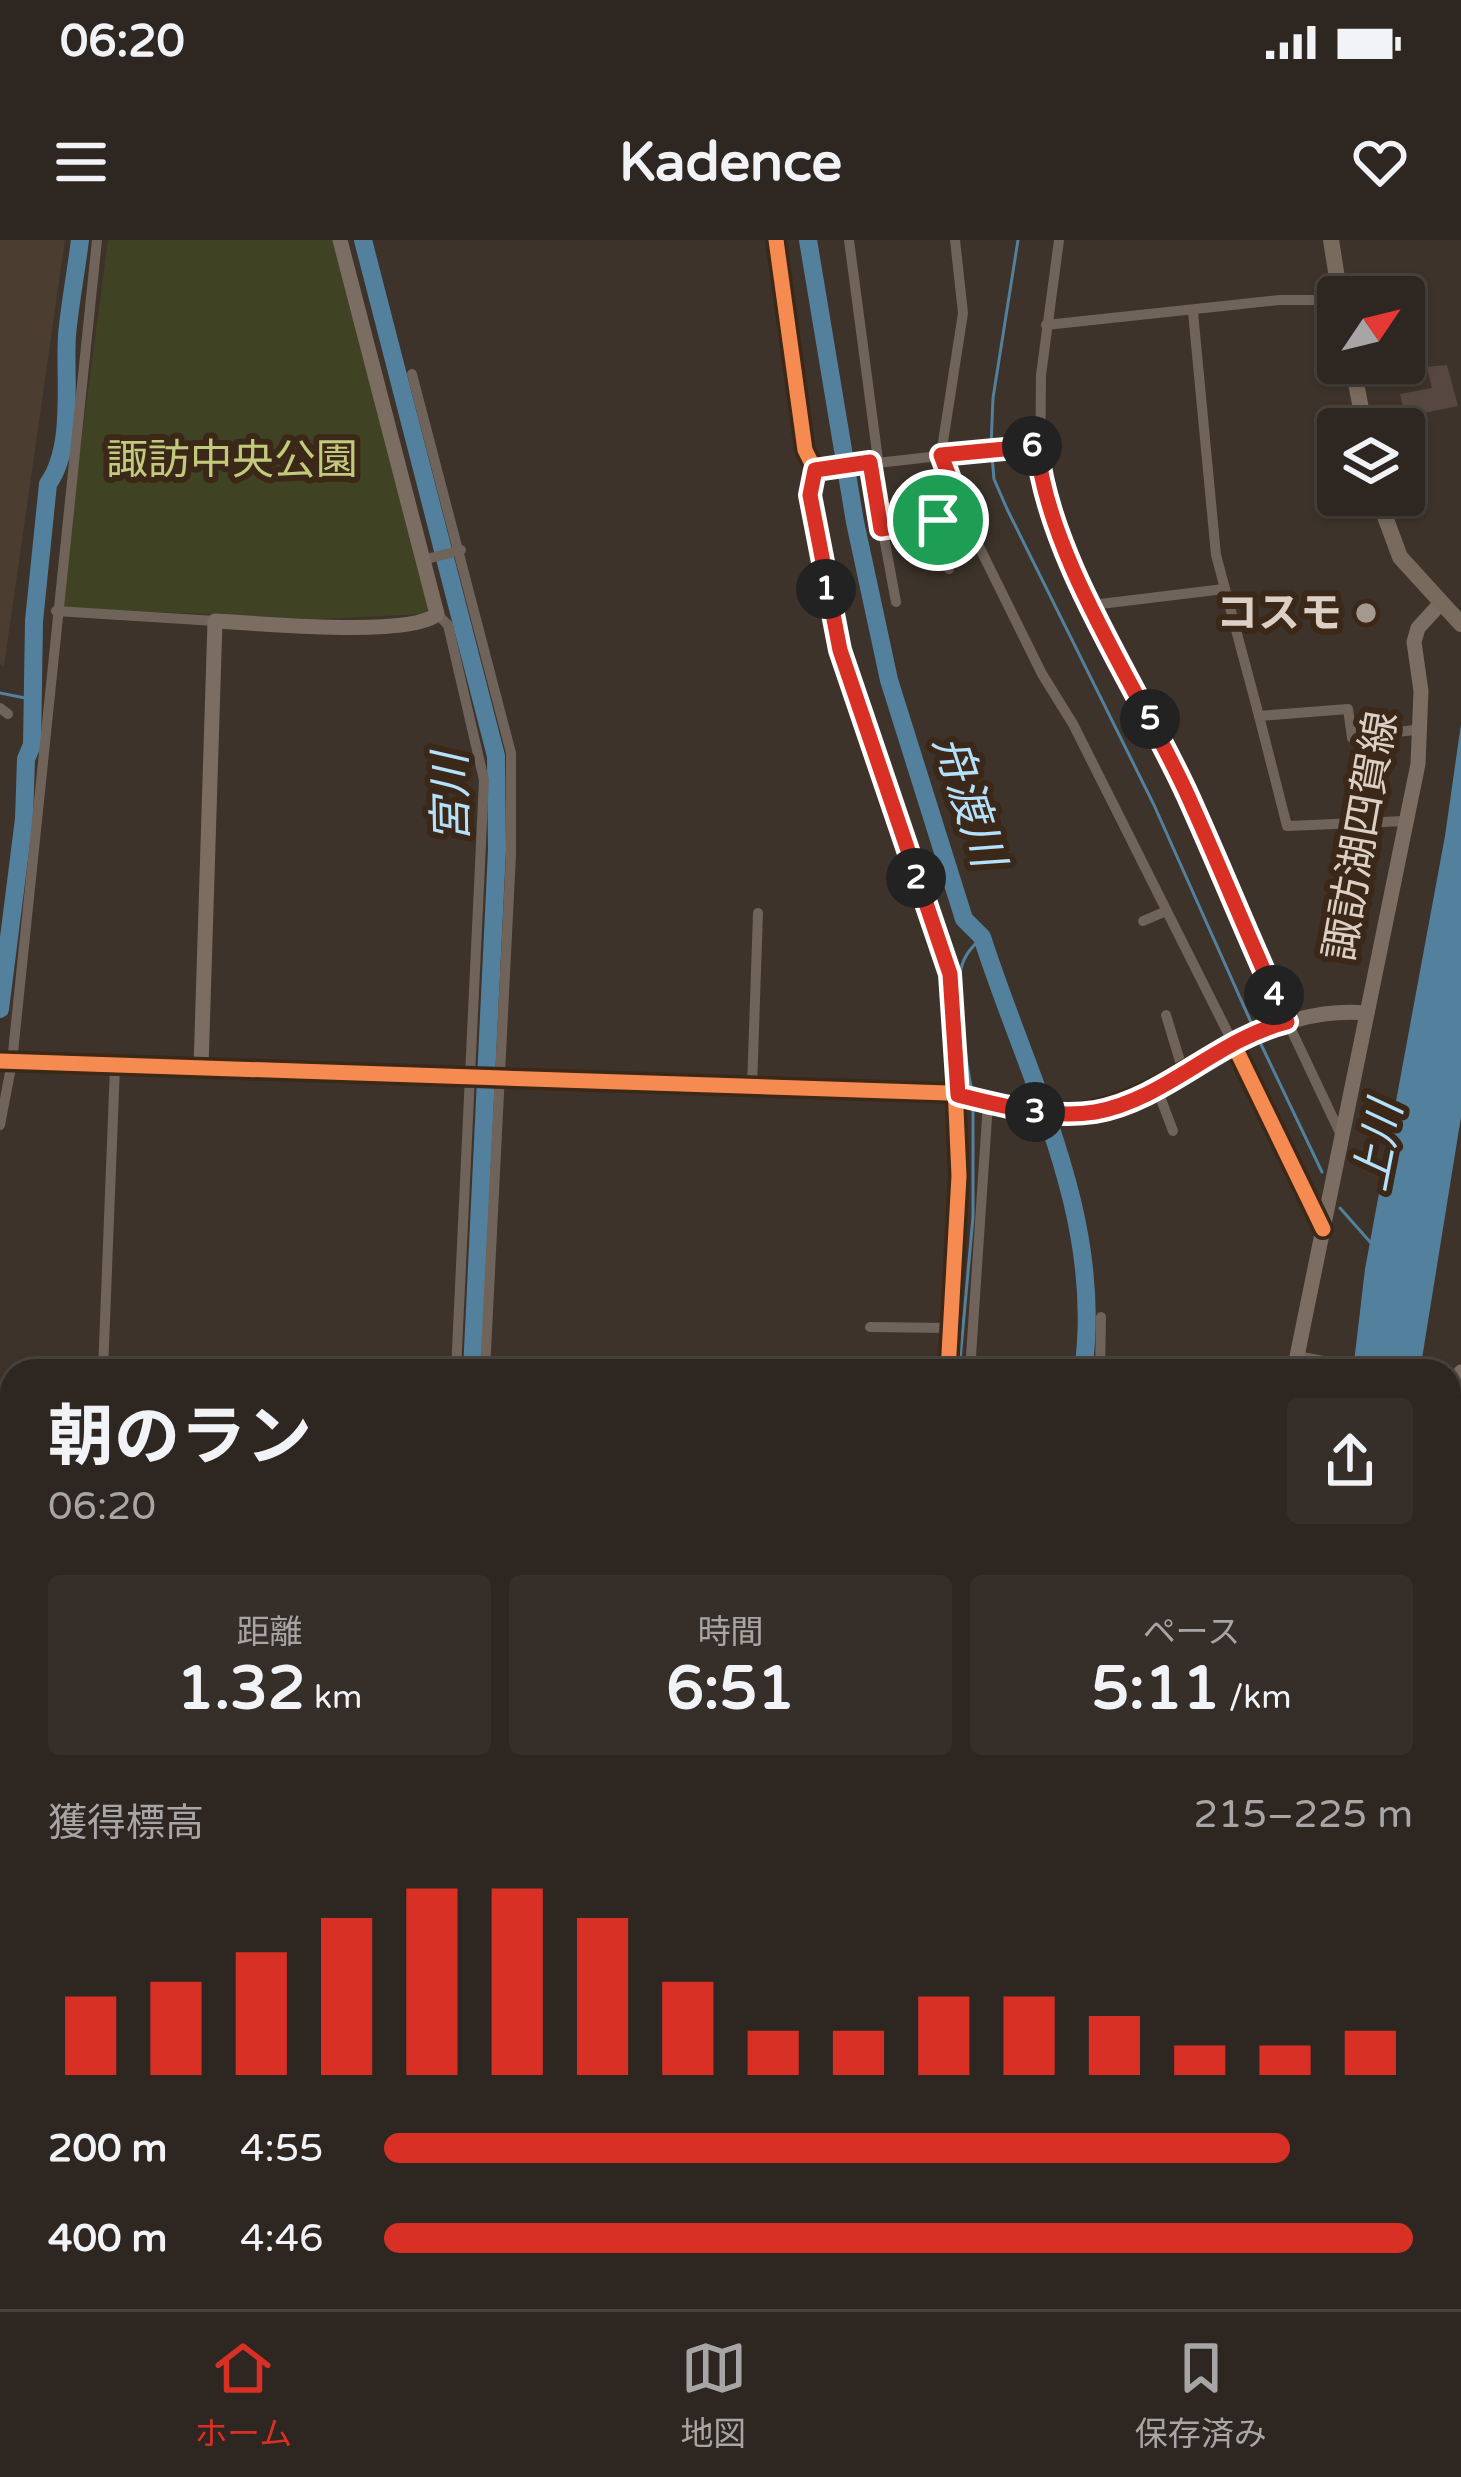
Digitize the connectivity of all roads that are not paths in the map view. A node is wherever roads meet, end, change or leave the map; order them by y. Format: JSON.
{"nodes":[{"id":1,"x":98,"y":240,"type":"edge"},
{"id":2,"x":340,"y":240,"type":"edge"},
{"id":3,"x":776,"y":240,"type":"edge"},
{"id":4,"x":849,"y":240,"type":"edge"},
{"id":5,"x":955,"y":240,"type":"edge"},
{"id":6,"x":1059,"y":240,"type":"edge"},
{"id":7,"x":1331,"y":240,"type":"edge"},
{"id":8,"x":1336,"y":276,"type":"edge"},
{"id":9,"x":1317,"y":299,"type":"edge"},
{"id":10,"x":1193,"y":312,"type":"junction"},
{"id":11,"x":1046,"y":325,"type":"junction"},
{"id":12,"x":412,"y":374,"type":"dead end"},
{"id":13,"x":1037,"y":446,"type":"junction"},
{"id":14,"x":941,"y":455,"type":"junction"},
{"id":15,"x":870,"y":462,"type":"junction"},
{"id":16,"x":818,"y":469,"type":"junction"},
{"id":17,"x":964,"y":516,"type":"junction"},
{"id":18,"x":1385,"y":516,"type":"edge"},
{"id":19,"x":938,"y":520,"type":"junction"},
{"id":20,"x":881,"y":529,"type":"junction"},
{"id":21,"x":459,"y":550,"type":"junction"},
{"id":22,"x":426,"y":558,"type":"junction"},
{"id":23,"x":949,"y":569,"type":"dead end"},
{"id":24,"x":1224,"y":589,"type":"junction"},
{"id":25,"x":896,"y":602,"type":"dead end"},
{"id":26,"x":1092,"y":605,"type":"junction"},
{"id":27,"x":56,"y":611,"type":"junction"},
{"id":28,"x":437,"y":614,"type":"junction"},
{"id":29,"x":1454,"y":615,"type":"edge"},
{"id":30,"x":215,"y":621,"type":"junction"},
{"id":31,"x":1258,"y":716,"type":"junction"},
{"id":32,"x":1421,"y":729,"type":"junction"},
{"id":33,"x":1406,"y":821,"type":"junction"},
{"id":34,"x":1164,"y":912,"type":"junction"},
{"id":35,"x":758,"y":913,"type":"dead end"},
{"id":36,"x":1143,"y":922,"type":"dead end"},
{"id":37,"x":1366,"y":1013,"type":"junction"},
{"id":38,"x":1166,"y":1015,"type":"dead end"},
{"id":39,"x":1287,"y":1022,"type":"junction"},
{"id":40,"x":1232,"y":1043,"type":"junction"},
{"id":41,"x":7,"y":1061,"type":"edge"},
{"id":42,"x":115,"y":1066,"type":"junction"},
{"id":43,"x":201,"y":1068,"type":"junction"},
{"id":44,"x":1183,"y":1071,"type":"junction"},
{"id":45,"x":471,"y":1079,"type":"junction"},
{"id":46,"x":500,"y":1080,"type":"junction"},
{"id":47,"x":1156,"y":1086,"type":"junction"},
{"id":48,"x":752,"y":1088,"type":"junction"},
{"id":49,"x":958,"y":1095,"type":"junction"},
{"id":50,"x":988,"y":1102,"type":"junction"},
{"id":51,"x":1064,"y":1112,"type":"joint"},
{"id":52,"x":0,"y":1125,"type":"edge"},
{"id":53,"x":1173,"y":1131,"type":"dead end"},
{"id":54,"x":1342,"y":1136,"type":"junction"},
{"id":55,"x":1322,"y":1229,"type":"junction"},
{"id":56,"x":1102,"y":1317,"type":"dead end"},
{"id":57,"x":870,"y":1328,"type":"dead end"},
{"id":58,"x":950,"y":1328,"type":"junction"},
{"id":59,"x":103,"y":1359,"type":"edge"},
{"id":60,"x":457,"y":1359,"type":"edge"},
{"id":61,"x":486,"y":1359,"type":"edge"},
{"id":62,"x":948,"y":1359,"type":"edge"},
{"id":63,"x":971,"y":1359,"type":"edge"},
{"id":64,"x":1100,"y":1359,"type":"edge"},
{"id":65,"x":1298,"y":1359,"type":"edge"}],
"edges":[{"from":1,"to":27,"type":"street"},
{"from":2,"to":22,"type":"street"},
{"from":3,"to":16,"type":"street"},
{"from":4,"to":15,"type":"street"},
{"from":5,"to":14,"type":"street"},
{"from":6,"to":11,"type":"street"},
{"from":7,"to":8,"type":"main road"},
{"from":9,"to":10,"type":"street"},
{"from":10,"to":11,"type":"street"},
{"from":10,"to":24,"type":"street"},
{"from":11,"to":13,"type":"street"},
{"from":12,"to":21,"type":"street"},
{"from":13,"to":14,"type":"street"},
{"from":13,"to":26,"type":"street"},
{"from":14,"to":15,"type":"street"},
{"from":14,"to":17,"type":"street"},
{"from":15,"to":16,"type":"street"},
{"from":15,"to":20,"type":"street"},
{"from":16,"to":49,"type":"street"},
{"from":17,"to":19,"type":"street"},
{"from":17,"to":34,"type":"street"},
{"from":18,"to":29,"type":"main road"},
{"from":19,"to":20,"type":"street"},
{"from":19,"to":23,"type":"street"},
{"from":20,"to":25,"type":"street"},
{"from":21,"to":22,"type":"street"},
{"from":21,"to":46,"type":"street"},
{"from":22,"to":28,"type":"street"},
{"from":24,"to":26,"type":"street"},
{"from":24,"to":31,"type":"street"},
{"from":26,"to":39,"type":"street"},
{"from":27,"to":30,"type":"street"},
{"from":27,"to":41,"type":"street"},
{"from":28,"to":30,"type":"street"},
{"from":28,"to":45,"type":"street"},
{"from":29,"to":32,"type":"street","name":"諏訪湖四賀線"},
{"from":30,"to":43,"type":"street"},
{"from":31,"to":32,"type":"street"},
{"from":31,"to":33,"type":"street"},
{"from":32,"to":33,"type":"street","name":"諏訪湖四賀線"},
{"from":33,"to":37,"type":"street","name":"諏訪湖四賀線"},
{"from":34,"to":36,"type":"street"},
{"from":34,"to":40,"type":"street"},
{"from":35,"to":48,"type":"street"},
{"from":37,"to":39,"type":"street"},
{"from":37,"to":54,"type":"street","name":"諏訪湖四賀線"},
{"from":38,"to":44,"type":"street"},
{"from":39,"to":40,"type":"street"},
{"from":39,"to":54,"type":"street"},
{"from":40,"to":44,"type":"street"},
{"from":40,"to":55,"type":"street"},
{"from":41,"to":42,"type":"street"},
{"from":41,"to":52,"type":"street"},
{"from":42,"to":43,"type":"street"},
{"from":42,"to":59,"type":"street"},
{"from":43,"to":45,"type":"street"},
{"from":44,"to":47,"type":"street"},
{"from":45,"to":46,"type":"street"},
{"from":45,"to":60,"type":"street"},
{"from":46,"to":48,"type":"street"},
{"from":46,"to":61,"type":"street"},
{"from":47,"to":51,"type":"street"},
{"from":47,"to":53,"type":"street"},
{"from":48,"to":49,"type":"street"},
{"from":49,"to":50,"type":"street"},
{"from":49,"to":58,"type":"street"},
{"from":50,"to":51,"type":"street"},
{"from":50,"to":63,"type":"street"},
{"from":54,"to":55,"type":"street","name":"諏訪湖四賀線"},
{"from":55,"to":65,"type":"street","name":"諏訪湖四賀線"},
{"from":56,"to":64,"type":"street"},
{"from":57,"to":58,"type":"street"},
{"from":58,"to":62,"type":"street"}]}
